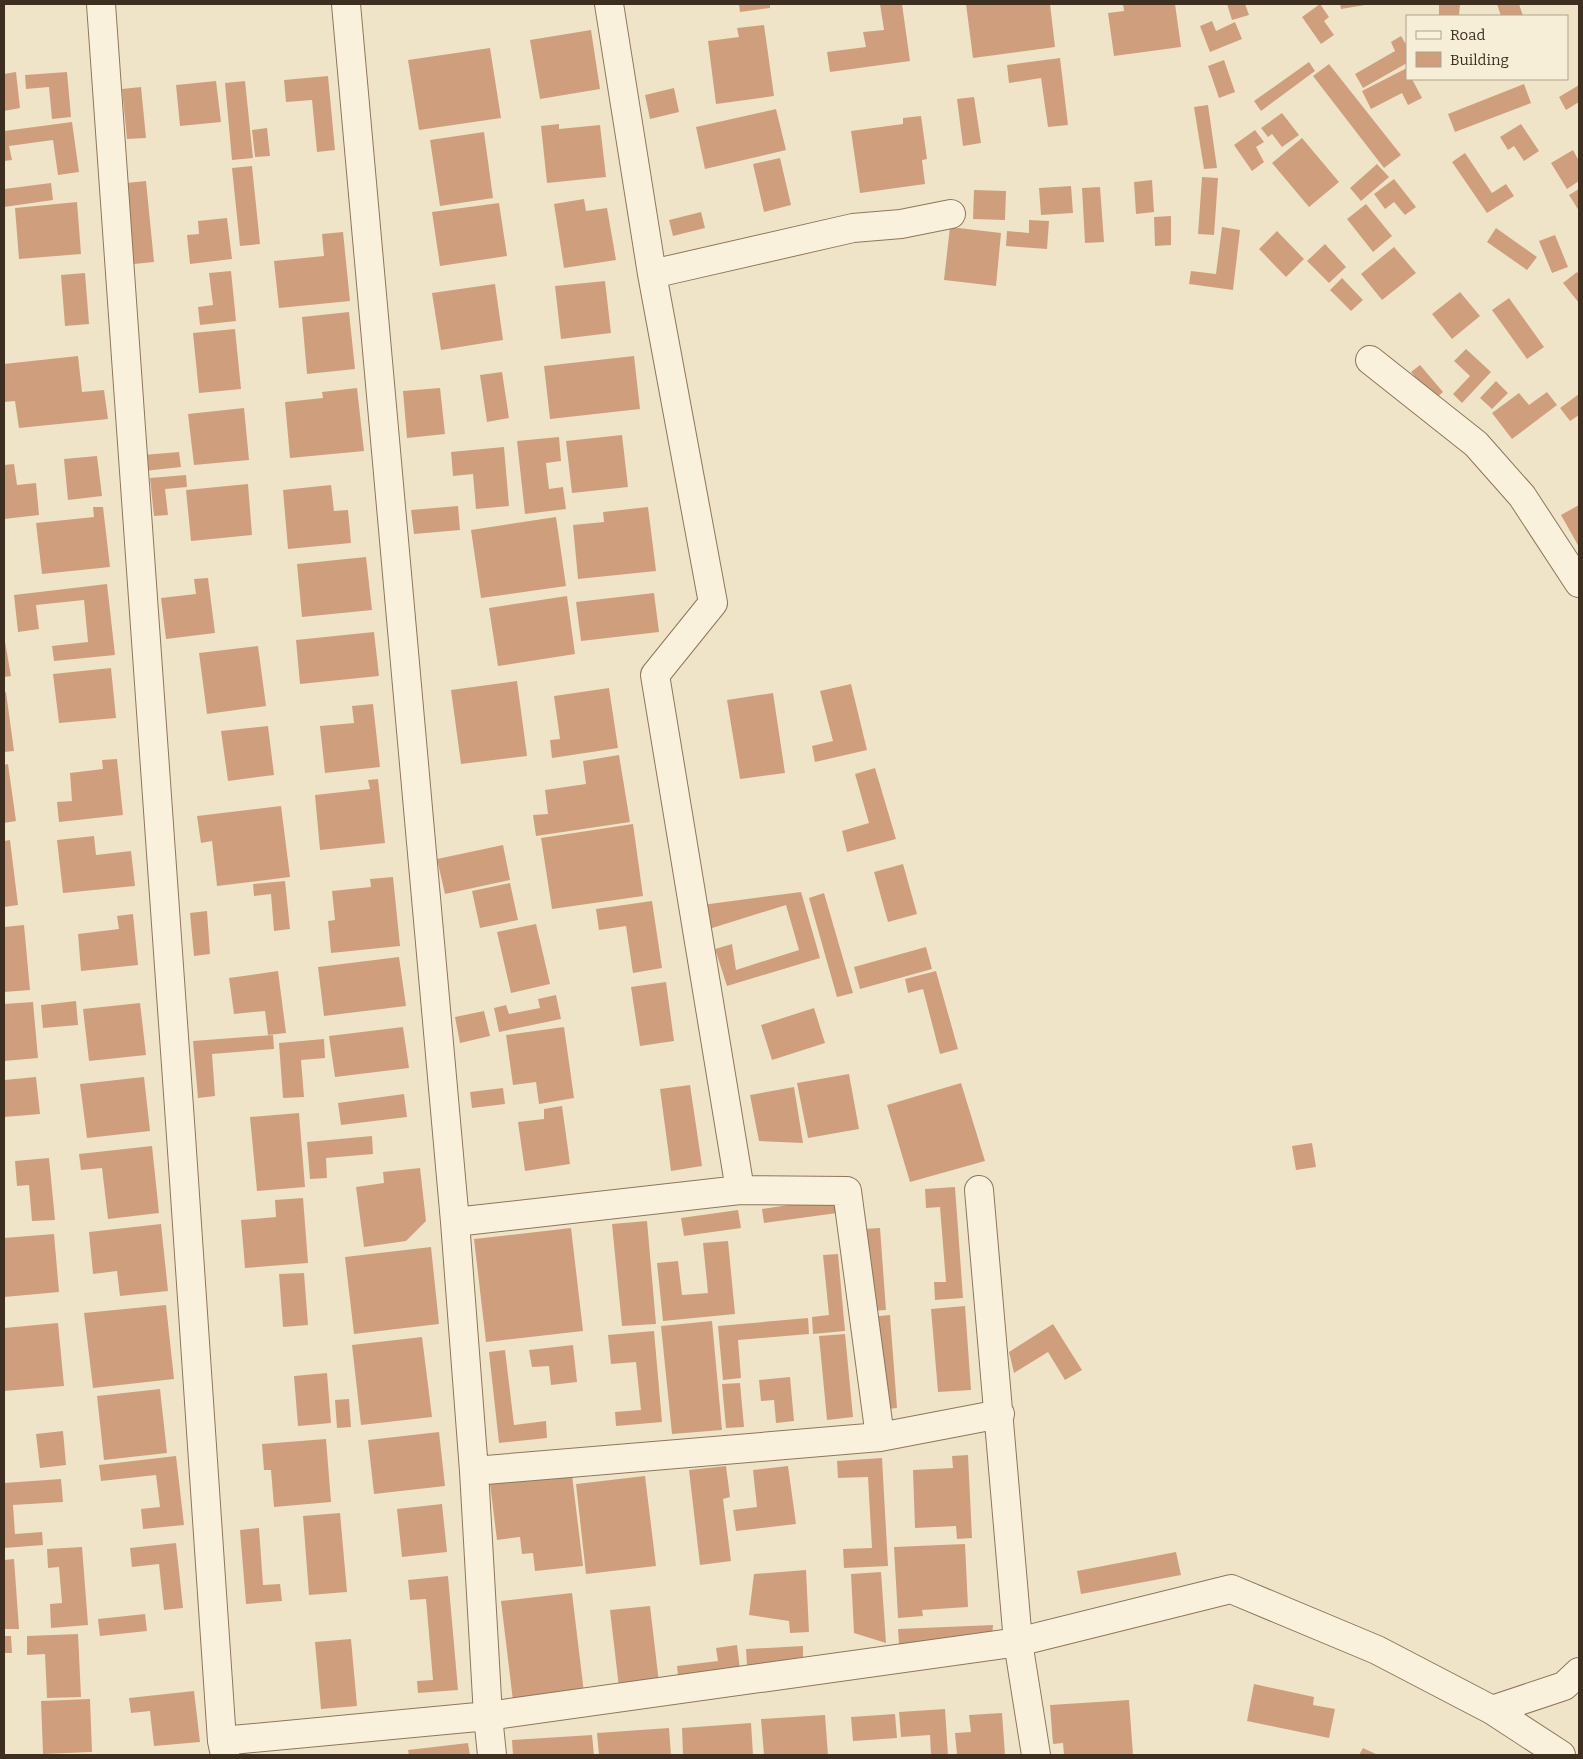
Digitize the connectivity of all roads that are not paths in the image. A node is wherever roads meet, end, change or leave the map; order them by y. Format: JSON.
{"nodes":[{"id":1,"x":101,"y":4,"type":"edge"},
{"id":2,"x":346,"y":4,"type":"edge"},
{"id":3,"x":609,"y":4,"type":"edge"},
{"id":4,"x":951,"y":214,"type":"dead end"},
{"id":5,"x":652,"y":274,"type":"junction"},
{"id":6,"x":1370,"y":360,"type":"dead end"},
{"id":7,"x":1579,"y":583,"type":"edge"},
{"id":8,"x":740,"y":1190,"type":"junction"},
{"id":9,"x":979,"y":1190,"type":"dead end"},
{"id":10,"x":455,"y":1222,"type":"junction"},
{"id":11,"x":1000,"y":1414,"type":"junction"},
{"id":12,"x":880,"y":1437,"type":"junction"},
{"id":13,"x":474,"y":1471,"type":"junction"},
{"id":14,"x":1018,"y":1642,"type":"junction"},
{"id":15,"x":1579,"y":1672,"type":"edge"},
{"id":16,"x":1492,"y":1710,"type":"junction"},
{"id":17,"x":488,"y":1716,"type":"junction"},
{"id":18,"x":224,"y":1748,"type":"edge"},
{"id":19,"x":492,"y":1755,"type":"edge"},
{"id":20,"x":1036,"y":1755,"type":"edge"},
{"id":21,"x":1561,"y":1755,"type":"edge"}],
"edges":[{"from":1,"to":18,"type":"street"},
{"from":2,"to":10,"type":"street"},
{"from":3,"to":5,"type":"street"},
{"from":4,"to":5,"type":"street"},
{"from":5,"to":8,"type":"street"},
{"from":6,"to":7,"type":"street"},
{"from":8,"to":10,"type":"street"},
{"from":8,"to":12,"type":"street"},
{"from":9,"to":11,"type":"street"},
{"from":10,"to":13,"type":"street"},
{"from":11,"to":12,"type":"street"},
{"from":11,"to":14,"type":"street"},
{"from":12,"to":13,"type":"street"},
{"from":13,"to":17,"type":"street"},
{"from":14,"to":16,"type":"street"},
{"from":14,"to":17,"type":"street"},
{"from":14,"to":20,"type":"street"},
{"from":15,"to":16,"type":"street"},
{"from":16,"to":21,"type":"street"},
{"from":17,"to":18,"type":"street"},
{"from":17,"to":19,"type":"street"}]}
